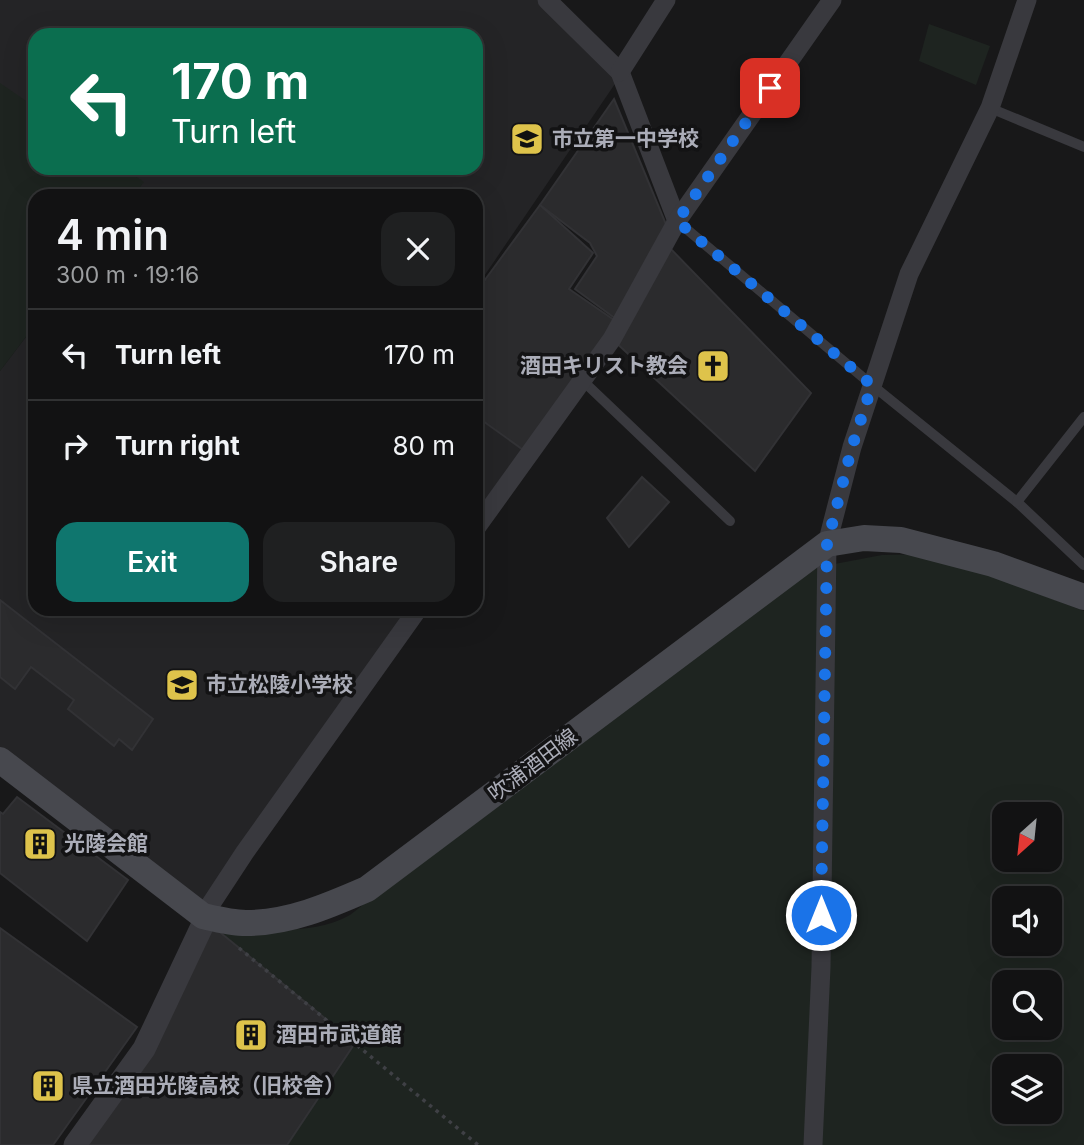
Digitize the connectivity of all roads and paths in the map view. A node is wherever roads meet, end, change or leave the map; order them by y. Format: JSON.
{"nodes":[{"id":1,"x":547,"y":0,"type":"edge"},
{"id":2,"x":666,"y":0,"type":"edge"},
{"id":3,"x":832,"y":0,"type":"edge"},
{"id":4,"x":1027,"y":0,"type":"edge"},
{"id":5,"x":620,"y":72,"type":"junction"},
{"id":6,"x":990,"y":108,"type":"junction"},
{"id":7,"x":1084,"y":147,"type":"edge"},
{"id":8,"x":677,"y":221,"type":"junction"},
{"id":9,"x":582,"y":380,"type":"junction"},
{"id":10,"x":872,"y":385,"type":"junction"},
{"id":11,"x":1084,"y":417,"type":"edge"},
{"id":12,"x":1017,"y":502,"type":"junction"},
{"id":13,"x":483,"y":518,"type":"edge"},
{"id":14,"x":730,"y":521,"type":"dead end"},
{"id":15,"x":827,"y":544,"type":"junction"},
{"id":16,"x":1084,"y":565,"type":"edge"},
{"id":17,"x":1084,"y":597,"type":"edge"},
{"id":18,"x":413,"y":616,"type":"edge"},
{"id":19,"x":0,"y":760,"type":"edge"},
{"id":20,"x":202,"y":916,"type":"junction"},
{"id":21,"x":237,"y":946,"type":"dead end"},
{"id":22,"x":75,"y":1145,"type":"edge"},
{"id":23,"x":478,"y":1145,"type":"edge"},
{"id":24,"x":813,"y":1145,"type":"edge"}],
"edges":[{"from":1,"to":5,"type":"street"},
{"from":2,"to":5,"type":"street"},
{"from":3,"to":8,"type":"street"},
{"from":4,"to":6,"type":"street"},
{"from":5,"to":8,"type":"street"},
{"from":6,"to":7,"type":"lane"},
{"from":6,"to":10,"type":"street"},
{"from":8,"to":9,"type":"street"},
{"from":8,"to":10,"type":"lane"},
{"from":9,"to":13,"type":"street"},
{"from":9,"to":14,"type":"lane"},
{"from":10,"to":12,"type":"lane"},
{"from":10,"to":15,"type":"street"},
{"from":11,"to":12,"type":"lane"},
{"from":12,"to":16,"type":"lane"},
{"from":15,"to":17,"type":"main road","name":"吹浦酒田線"},
{"from":15,"to":20,"type":"main road","name":"吹浦酒田線"},
{"from":15,"to":24,"type":"street"},
{"from":18,"to":20,"type":"street"},
{"from":19,"to":20,"type":"main road","name":"吹浦酒田線"},
{"from":20,"to":22,"type":"street"},
{"from":21,"to":23,"type":"path"}]}
